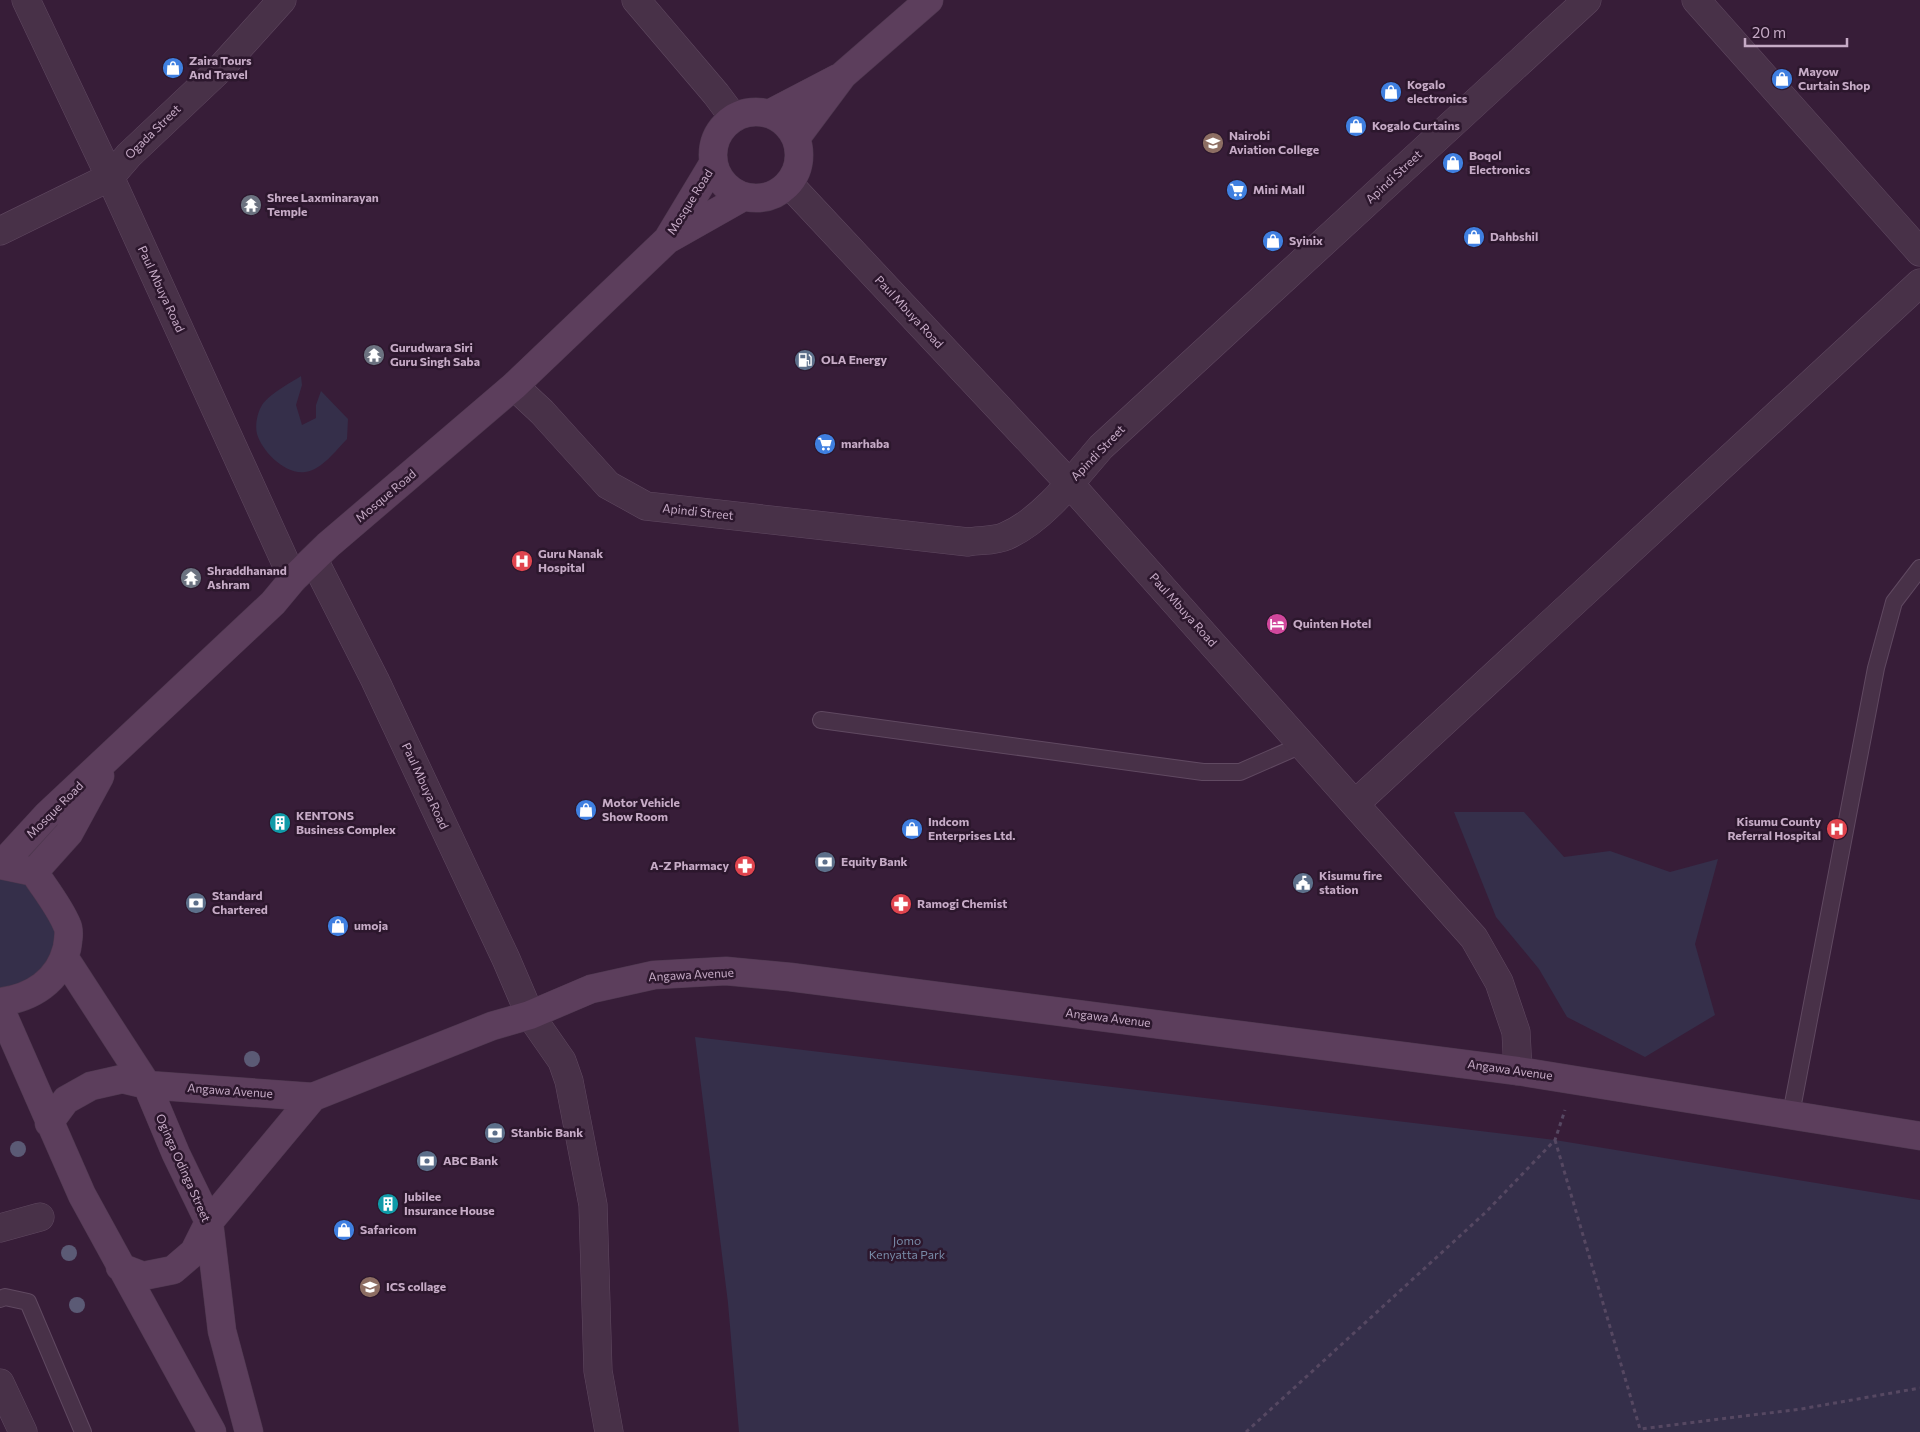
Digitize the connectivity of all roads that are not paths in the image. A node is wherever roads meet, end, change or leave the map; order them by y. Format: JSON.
{"nodes":[{"id":1,"x":26,"y":0,"type":"edge"},
{"id":2,"x":282,"y":0,"type":"edge"},
{"id":3,"x":636,"y":0,"type":"edge"},
{"id":4,"x":929,"y":0,"type":"edge"},
{"id":5,"x":1587,"y":0,"type":"edge"},
{"id":6,"x":1696,"y":0,"type":"edge"},
{"id":7,"x":844,"y":75,"type":"junction"},
{"id":8,"x":769,"y":114,"type":"junction"},
{"id":9,"x":734,"y":118,"type":"junction"},
{"id":10,"x":796,"y":138,"type":"junction"},
{"id":11,"x":713,"y":164,"type":"junction"},
{"id":12,"x":110,"y":177,"type":"junction"},
{"id":13,"x":789,"y":184,"type":"junction"},
{"id":14,"x":743,"y":197,"type":"junction"},
{"id":15,"x":0,"y":231,"type":"edge"},
{"id":16,"x":667,"y":240,"type":"junction"},
{"id":17,"x":1920,"y":252,"type":"edge"},
{"id":18,"x":1920,"y":283,"type":"edge"},
{"id":19,"x":514,"y":386,"type":"junction"},
{"id":20,"x":1069,"y":483,"type":"junction"},
{"id":21,"x":314,"y":560,"type":"junction"},
{"id":22,"x":1920,"y":568,"type":"edge"},
{"id":23,"x":293,"y":579,"type":"junction"},
{"id":24,"x":821,"y":720,"type":"dead end"},
{"id":25,"x":1304,"y":744,"type":"junction"},
{"id":26,"x":110,"y":757,"type":"junction"},
{"id":27,"x":1356,"y":803,"type":"junction"},
{"id":28,"x":1,"y":865,"type":"edge"},
{"id":29,"x":34,"y":872,"type":"junction"},
{"id":30,"x":64,"y":957,"type":"junction"},
{"id":31,"x":0,"y":1002,"type":"edge"},
{"id":32,"x":0,"y":1008,"type":"edge"},
{"id":33,"x":530,"y":1015,"type":"junction"},
{"id":34,"x":1518,"y":1071,"type":"junction"},
{"id":35,"x":147,"y":1085,"type":"junction"},
{"id":36,"x":313,"y":1097,"type":"junction"},
{"id":37,"x":1791,"y":1114,"type":"junction"},
{"id":38,"x":49,"y":1123,"type":"junction"},
{"id":39,"x":1920,"y":1136,"type":"edge"},
{"id":40,"x":40,"y":1217,"type":"dead end"},
{"id":41,"x":209,"y":1222,"type":"junction"},
{"id":42,"x":0,"y":1228,"type":"edge"},
{"id":43,"x":120,"y":1267,"type":"junction"},
{"id":44,"x":0,"y":1299,"type":"edge"},
{"id":45,"x":0,"y":1383,"type":"edge"},
{"id":46,"x":23,"y":1432,"type":"edge"},
{"id":47,"x":84,"y":1432,"type":"edge"},
{"id":48,"x":212,"y":1432,"type":"edge"},
{"id":49,"x":249,"y":1432,"type":"edge"},
{"id":50,"x":609,"y":1432,"type":"edge"}],
"edges":[{"from":1,"to":12,"type":"street","name":"Paul Mbuya Road"},
{"from":2,"to":12,"type":"street","name":"Ogada Street"},
{"from":3,"to":9,"type":"street"},
{"from":4,"to":7,"type":"main road"},
{"from":5,"to":20,"type":"street","name":"Apindi Street"},
{"from":6,"to":17,"type":"street"},
{"from":7,"to":8,"type":"main road"},
{"from":7,"to":10,"type":"main road"},
{"from":8,"to":9,"type":"main road"},
{"from":8,"to":10,"type":"main road"},
{"from":9,"to":11,"type":"main road"},
{"from":10,"to":13,"type":"main road"},
{"from":11,"to":14,"type":"main road"},
{"from":11,"to":16,"type":"main road","name":"Mosque Road"},
{"from":12,"to":15,"type":"street","name":"Ogada Street"},
{"from":12,"to":23,"type":"street","name":"Paul Mbuya Road"},
{"from":13,"to":14,"type":"main road"},
{"from":13,"to":20,"type":"street","name":"Paul Mbuya Road"},
{"from":14,"to":16,"type":"main road","name":"Mosque Road"},
{"from":16,"to":19,"type":"main road","name":"Mosque Road"},
{"from":18,"to":27,"type":"street"},
{"from":19,"to":20,"type":"street","name":"Apindi Street"},
{"from":19,"to":21,"type":"main road","name":"Mosque Road"},
{"from":20,"to":25,"type":"street","name":"Paul Mbuya Road"},
{"from":21,"to":23,"type":"main road","name":"Mosque Road"},
{"from":21,"to":33,"type":"street","name":"Paul Mbuya Road"},
{"from":22,"to":37,"type":"lane"},
{"from":23,"to":26,"type":"main road","name":"Mosque Road"},
{"from":24,"to":25,"type":"lane"},
{"from":25,"to":27,"type":"street","name":"Paul Mbuya Road"},
{"from":26,"to":28,"type":"main road","name":"Mosque Road"},
{"from":26,"to":29,"type":"main road","name":"Mosque Road"},
{"from":27,"to":34,"type":"street","name":"Paul Mbuya Road"},
{"from":28,"to":29,"type":"main road"},
{"from":29,"to":30,"type":"main road"},
{"from":30,"to":31,"type":"main road"},
{"from":30,"to":35,"type":"main road","name":"Oginga Odinga Street"},
{"from":32,"to":38,"type":"main road"},
{"from":33,"to":34,"type":"main road","name":"Angawa Avenue"},
{"from":33,"to":36,"type":"main road","name":"Angawa Avenue"},
{"from":33,"to":50,"type":"street","name":"Paul Mbuya Road"},
{"from":34,"to":37,"type":"main road","name":"Angawa Avenue"},
{"from":35,"to":36,"type":"main road","name":"Angawa Avenue"},
{"from":35,"to":38,"type":"main road","name":"Angawa Avenue"},
{"from":35,"to":41,"type":"main road","name":"Oginga Odinga Street"},
{"from":36,"to":41,"type":"main road","name":"Angawa Avenue"},
{"from":37,"to":39,"type":"main road","name":"Angawa Avenue"},
{"from":38,"to":43,"type":"main road"},
{"from":40,"to":42,"type":"street"},
{"from":41,"to":43,"type":"main road","name":"Angawa Avenue"},
{"from":41,"to":49,"type":"main road","name":"Oginga Odinga Street"},
{"from":43,"to":48,"type":"main road"},
{"from":44,"to":47,"type":"lane"},
{"from":45,"to":46,"type":"street"}]}
